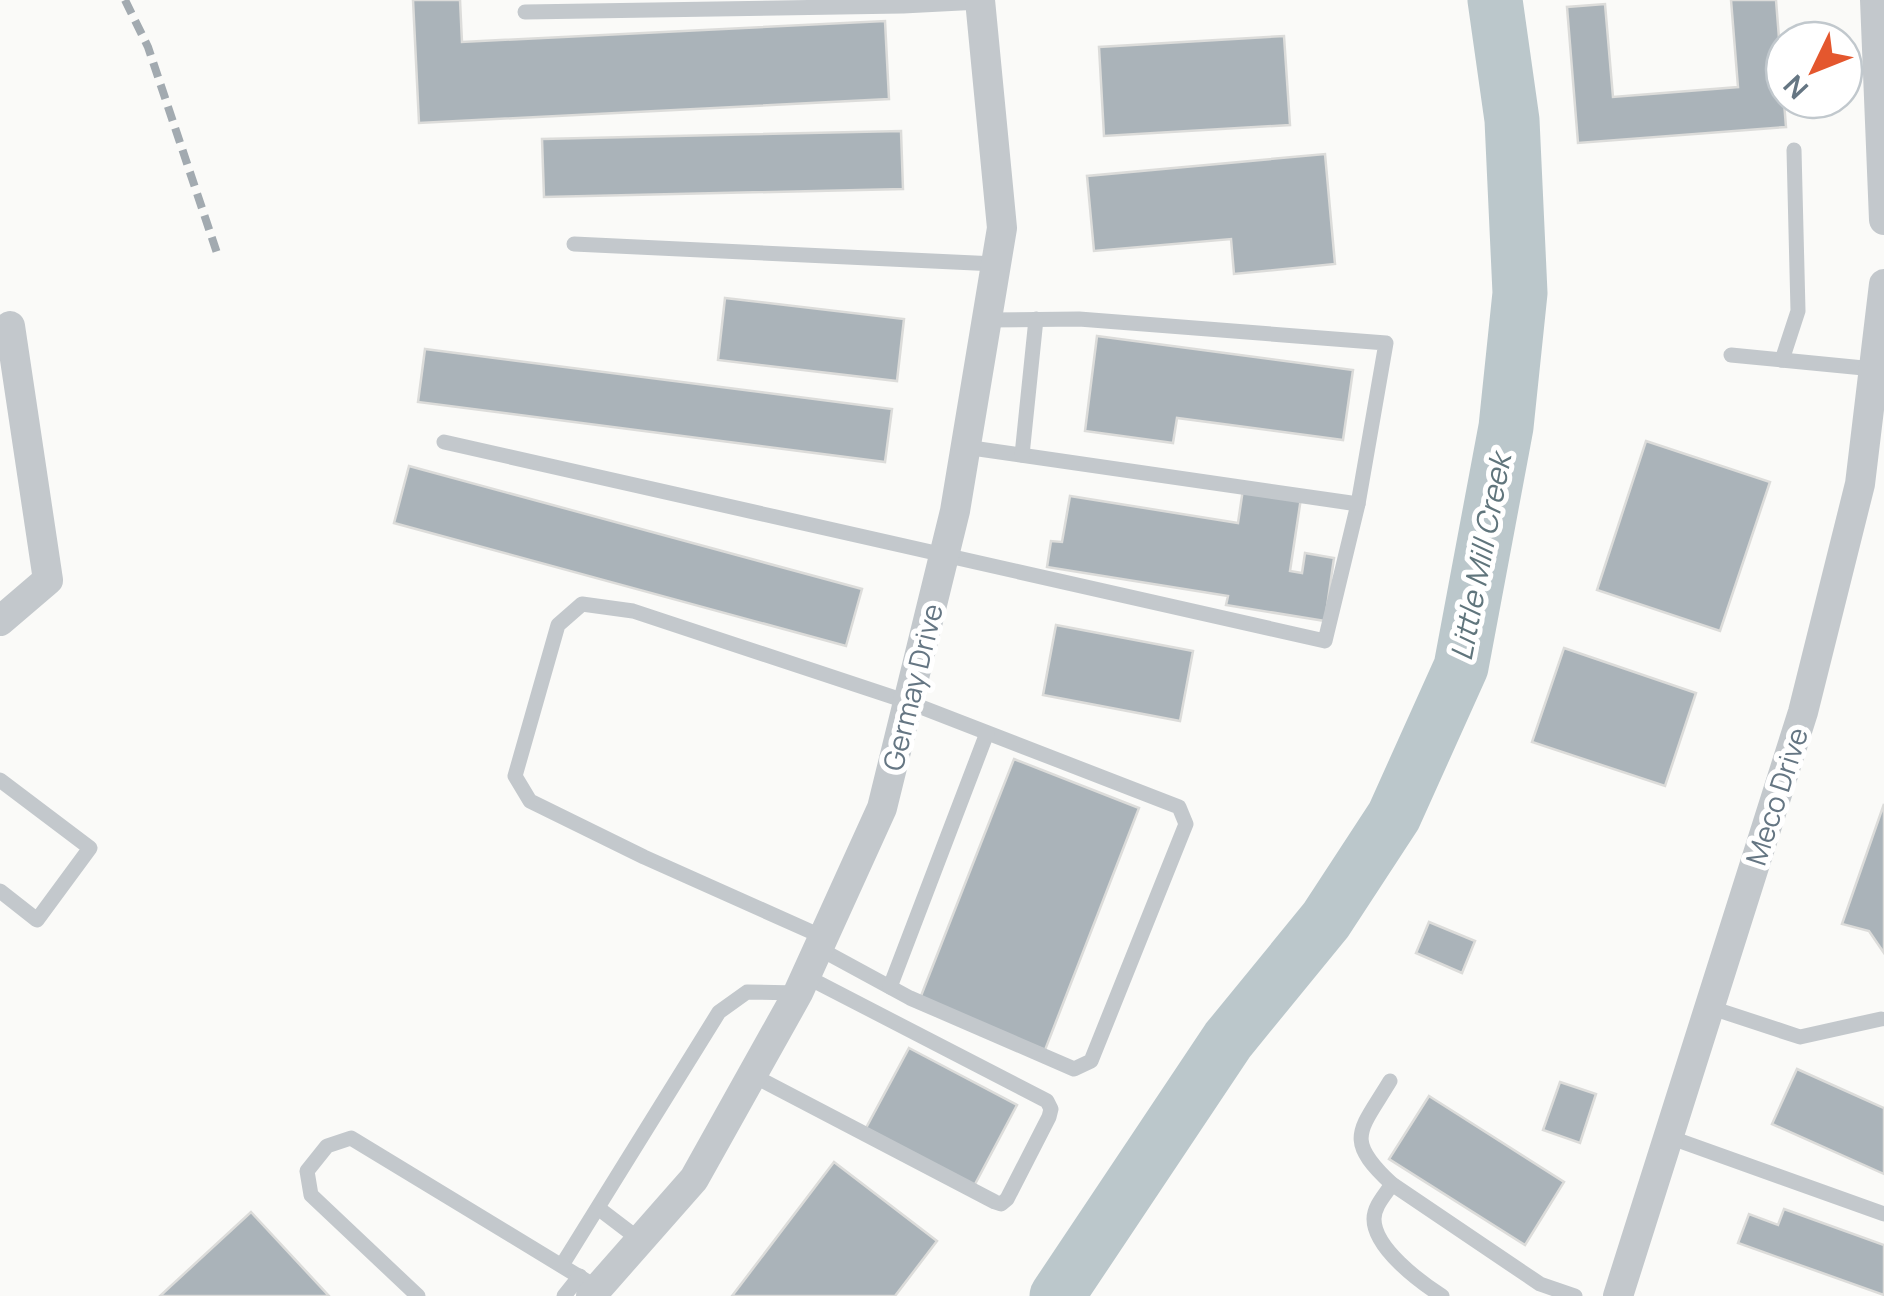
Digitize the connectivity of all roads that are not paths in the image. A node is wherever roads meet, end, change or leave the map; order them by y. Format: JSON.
{"nodes":[{"id":1,"x":1876,"y":0,"type":"edge"},
{"id":2,"x":980,"y":1,"type":"edge"},
{"id":3,"x":525,"y":12,"type":"dead end"},
{"id":4,"x":1794,"y":150,"type":"dead end"},
{"id":5,"x":1884,"y":220,"type":"edge"},
{"id":6,"x":574,"y":244,"type":"dead end"},
{"id":7,"x":996,"y":264,"type":"junction"},
{"id":8,"x":1884,"y":284,"type":"edge"},
{"id":9,"x":1036,"y":319,"type":"junction"},
{"id":10,"x":986,"y":320,"type":"junction"},
{"id":11,"x":10,"y":326,"type":"dead end"},
{"id":12,"x":1730,"y":355,"type":"dead end"},
{"id":13,"x":1782,"y":360,"type":"junction"},
{"id":14,"x":1874,"y":370,"type":"junction"},
{"id":15,"x":444,"y":442,"type":"dead end"},
{"id":16,"x":966,"y":447,"type":"junction"},
{"id":17,"x":1022,"y":455,"type":"junction"},
{"id":18,"x":1358,"y":504,"type":"junction"},
{"id":19,"x":944,"y":556,"type":"junction"},
{"id":20,"x":0,"y":621,"type":"edge"},
{"id":21,"x":908,"y":702,"type":"junction"},
{"id":22,"x":987,"y":732,"type":"junction"},
{"id":23,"x":0,"y":780,"type":"edge"},
{"id":24,"x":0,"y":891,"type":"edge"},
{"id":25,"x":821,"y":942,"type":"junction"},
{"id":26,"x":802,"y":984,"type":"junction"},
{"id":27,"x":890,"y":986,"type":"junction"},
{"id":28,"x":1710,"y":1007,"type":"junction"},
{"id":29,"x":1881,"y":1019,"type":"dead end"},
{"id":30,"x":752,"y":1075,"type":"junction"},
{"id":31,"x":1390,"y":1081,"type":"dead end"},
{"id":32,"x":1669,"y":1137,"type":"junction"},
{"id":33,"x":1392,"y":1184,"type":"junction"},
{"id":34,"x":598,"y":1208,"type":"junction"},
{"id":35,"x":1884,"y":1214,"type":"edge"},
{"id":36,"x":640,"y":1240,"type":"junction"},
{"id":37,"x":562,"y":1265,"type":"junction"},
{"id":38,"x":590,"y":1287,"type":"edge"},
{"id":39,"x":1536,"y":1290,"type":"edge"},
{"id":40,"x":1624,"y":1291,"type":"edge"},
{"id":41,"x":418,"y":1296,"type":"edge"},
{"id":42,"x":564,"y":1296,"type":"edge"},
{"id":43,"x":1442,"y":1296,"type":"edge"},
{"id":44,"x":1575,"y":1296,"type":"edge"}],
"edges":[{"from":1,"to":5,"type":"street"},
{"from":2,"to":3,"type":"lane"},
{"from":2,"to":7,"type":"street","name":"Germay Drive"},
{"from":4,"to":13,"type":"lane"},
{"from":6,"to":7,"type":"lane"},
{"from":7,"to":10,"type":"street","name":"Germay Drive"},
{"from":8,"to":14,"type":"street","name":"Meco Drive"},
{"from":9,"to":10,"type":"lane"},
{"from":9,"to":17,"type":"lane"},
{"from":9,"to":18,"type":"lane"},
{"from":10,"to":16,"type":"street","name":"Germay Drive"},
{"from":11,"to":20,"type":"street"},
{"from":12,"to":13,"type":"lane"},
{"from":13,"to":14,"type":"lane"},
{"from":14,"to":28,"type":"street","name":"Meco Drive"},
{"from":15,"to":19,"type":"lane"},
{"from":16,"to":17,"type":"lane"},
{"from":16,"to":19,"type":"street","name":"Germay Drive"},
{"from":17,"to":18,"type":"lane"},
{"from":18,"to":19,"type":"lane"},
{"from":19,"to":21,"type":"street","name":"Germay Drive"},
{"from":21,"to":22,"type":"lane"},
{"from":21,"to":25,"type":"street","name":"Germay Drive"},
{"from":21,"to":25,"type":"lane"},
{"from":22,"to":27,"type":"lane"},
{"from":22,"to":27,"type":"lane"},
{"from":23,"to":24,"type":"lane"},
{"from":25,"to":26,"type":"street","name":"Germay Drive"},
{"from":25,"to":27,"type":"lane"},
{"from":26,"to":30,"type":"street","name":"Germay Drive"},
{"from":26,"to":30,"type":"lane"},
{"from":26,"to":34,"type":"lane"},
{"from":28,"to":29,"type":"lane"},
{"from":28,"to":32,"type":"street","name":"Meco Drive"},
{"from":30,"to":36,"type":"street","name":"Germay Drive"},
{"from":31,"to":33,"type":"lane"},
{"from":32,"to":35,"type":"lane"},
{"from":32,"to":40,"type":"street","name":"Meco Drive"},
{"from":33,"to":39,"type":"lane"},
{"from":33,"to":43,"type":"lane"},
{"from":34,"to":36,"type":"lane"},
{"from":34,"to":37,"type":"lane"},
{"from":36,"to":38,"type":"street","name":"Germay Drive"},
{"from":37,"to":38,"type":"lane"},
{"from":37,"to":41,"type":"lane"},
{"from":38,"to":42,"type":"lane"},
{"from":39,"to":44,"type":"lane"}]}
